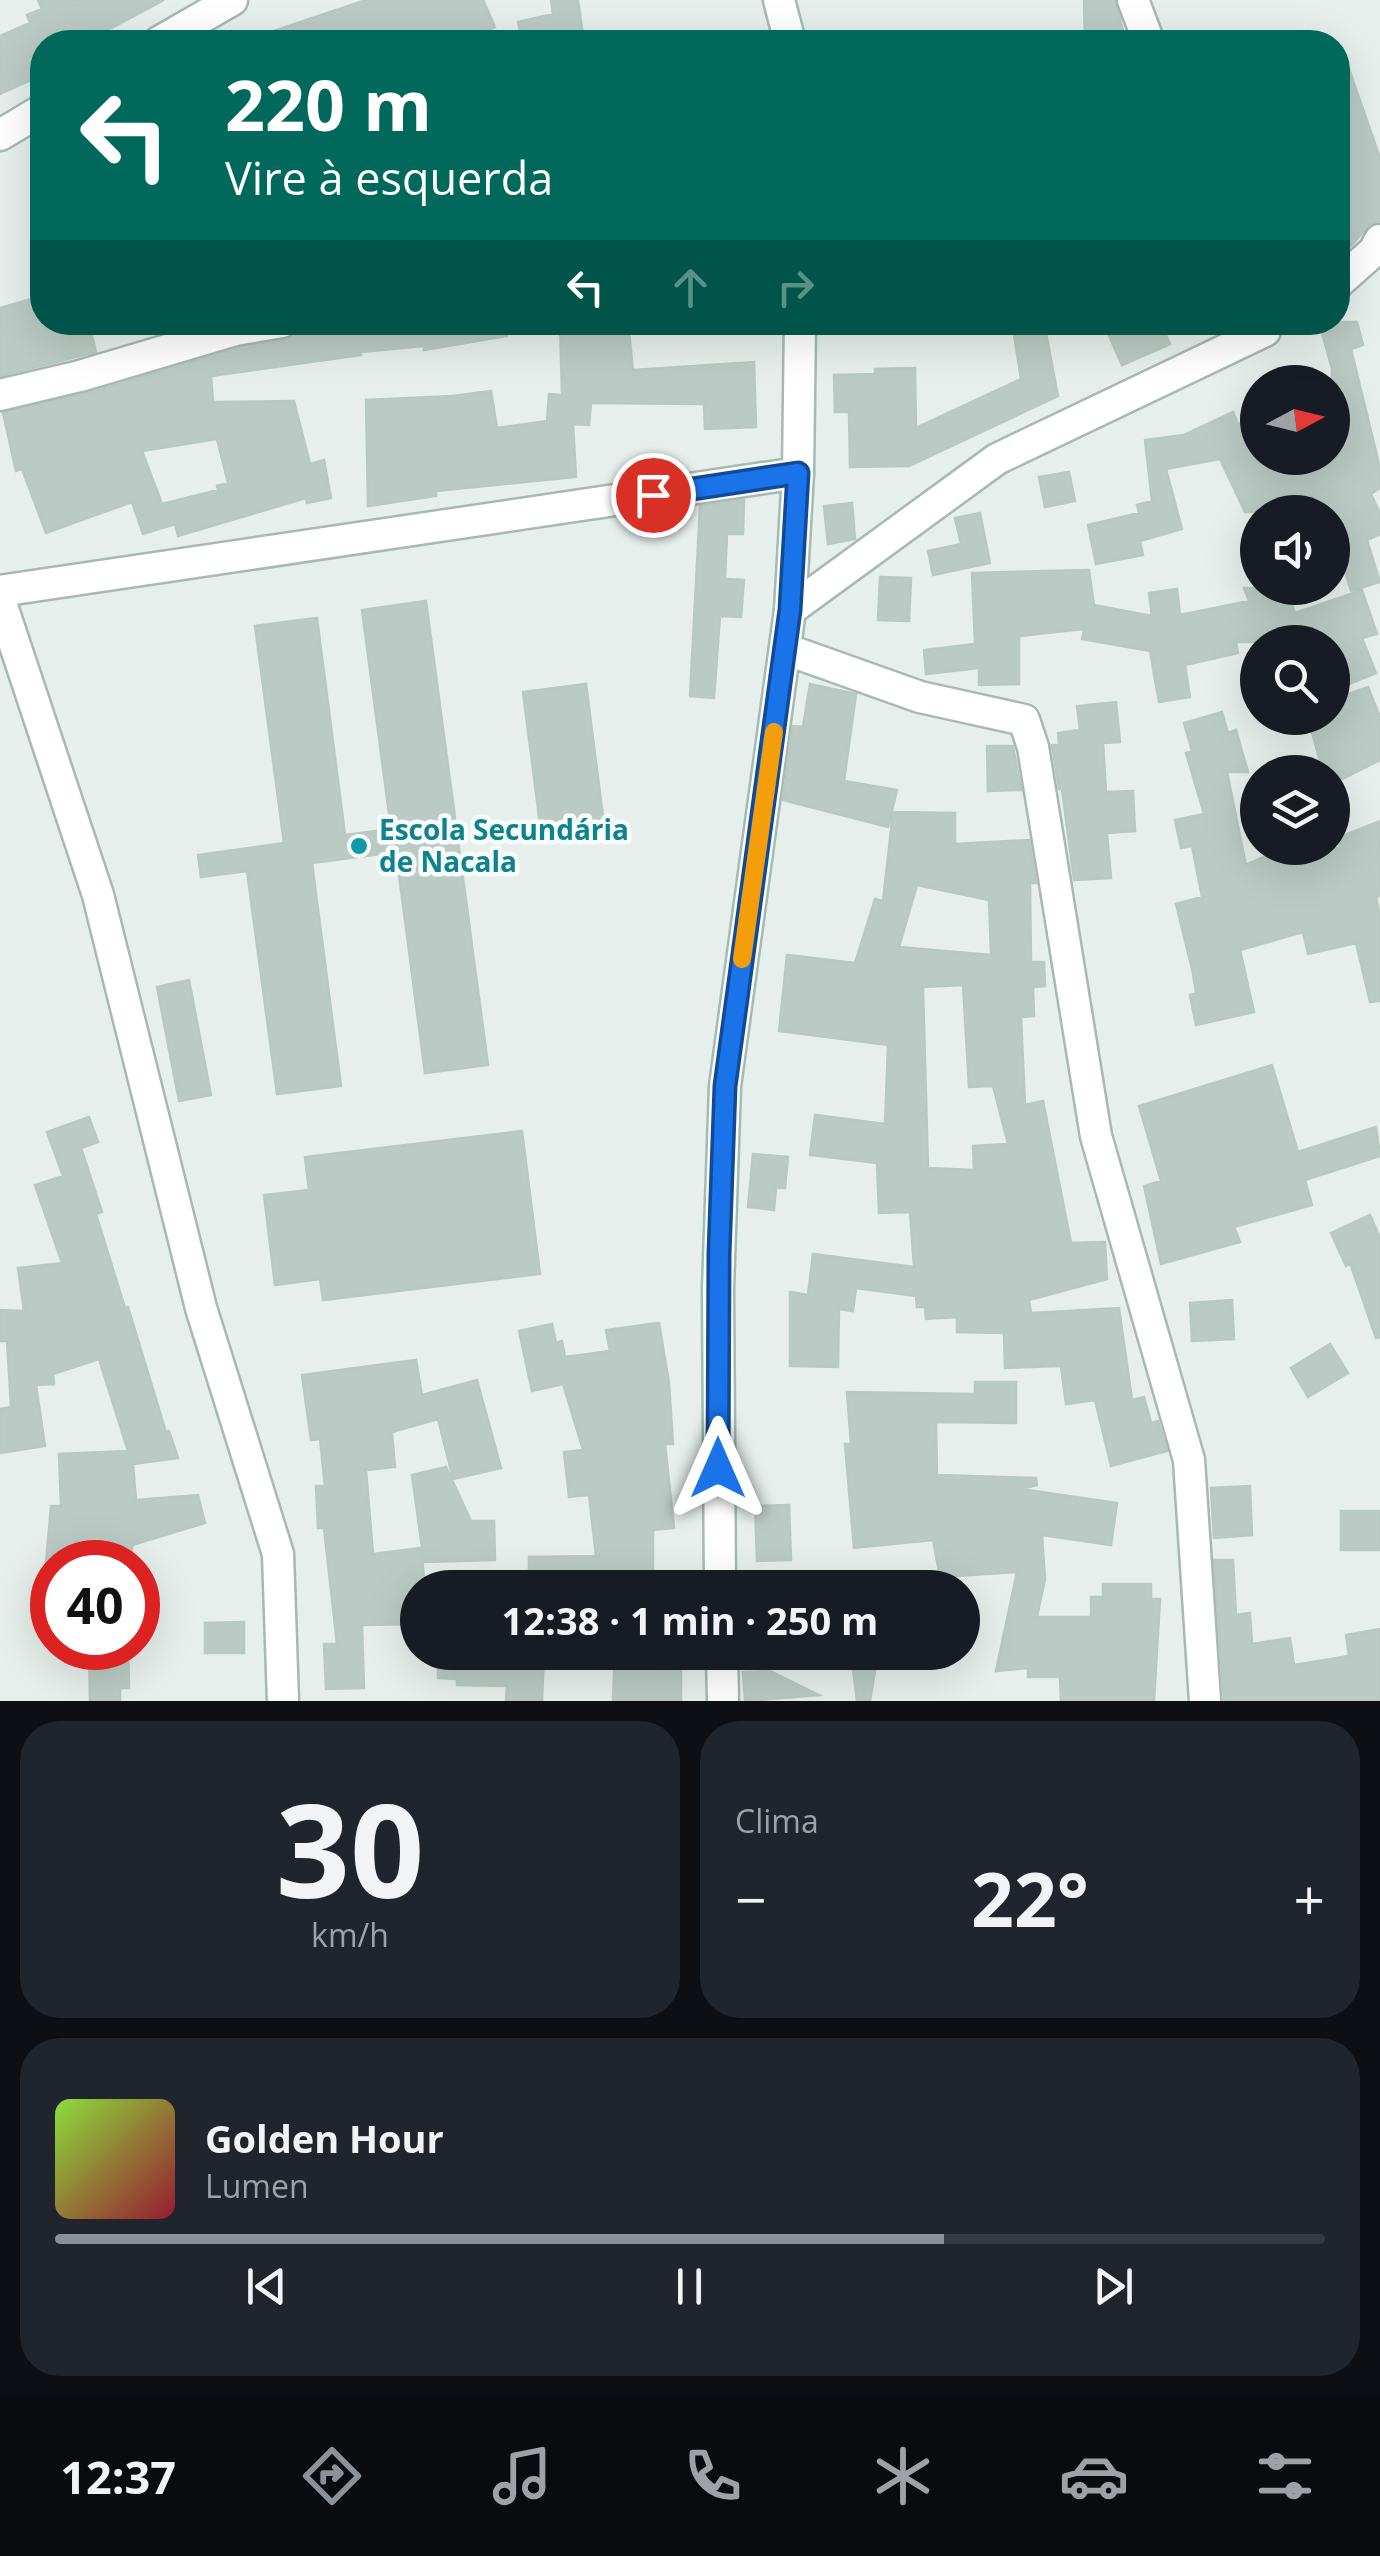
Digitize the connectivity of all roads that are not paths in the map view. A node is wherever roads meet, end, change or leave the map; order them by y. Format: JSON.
{"nodes":[{"id":1,"x":232,"y":0,"type":"edge"},
{"id":2,"x":779,"y":0,"type":"edge"},
{"id":3,"x":1132,"y":0,"type":"edge"},
{"id":4,"x":180,"y":30,"type":"edge"},
{"id":5,"x":787,"y":30,"type":"edge"},
{"id":6,"x":1145,"y":30,"type":"edge"},
{"id":7,"x":30,"y":117,"type":"edge"},
{"id":8,"x":0,"y":134,"type":"edge"},
{"id":9,"x":1380,"y":240,"type":"edge"},
{"id":10,"x":1350,"y":273,"type":"edge"},
{"id":11,"x":218,"y":335,"type":"edge"},
{"id":12,"x":800,"y":335,"type":"edge"},
{"id":13,"x":1257,"y":335,"type":"edge"},
{"id":14,"x":0,"y":395,"type":"edge"},
{"id":15,"x":798,"y":473,"type":"junction"},
{"id":16,"x":0,"y":591,"type":"edge"},
{"id":17,"x":0,"y":600,"type":"edge"},
{"id":18,"x":790,"y":610,"type":"junction"},
{"id":19,"x":785,"y":649,"type":"junction"},
{"id":20,"x":720,"y":1570,"type":"edge"},
{"id":21,"x":722,"y":1670,"type":"edge"},
{"id":22,"x":283,"y":1701,"type":"edge"},
{"id":23,"x":723,"y":1701,"type":"edge"},
{"id":24,"x":1205,"y":1701,"type":"edge"}],
"edges":[{"from":1,"to":4,"type":"street"},
{"from":2,"to":5,"type":"street"},
{"from":3,"to":6,"type":"street"},
{"from":7,"to":8,"type":"street"},
{"from":9,"to":10,"type":"street"},
{"from":11,"to":14,"type":"street"},
{"from":12,"to":15,"type":"street"},
{"from":13,"to":18,"type":"street"},
{"from":15,"to":16,"type":"street"},
{"from":15,"to":18,"type":"street"},
{"from":17,"to":22,"type":"street"},
{"from":18,"to":19,"type":"street"},
{"from":19,"to":20,"type":"street"},
{"from":19,"to":24,"type":"street"},
{"from":21,"to":23,"type":"street"}]}
